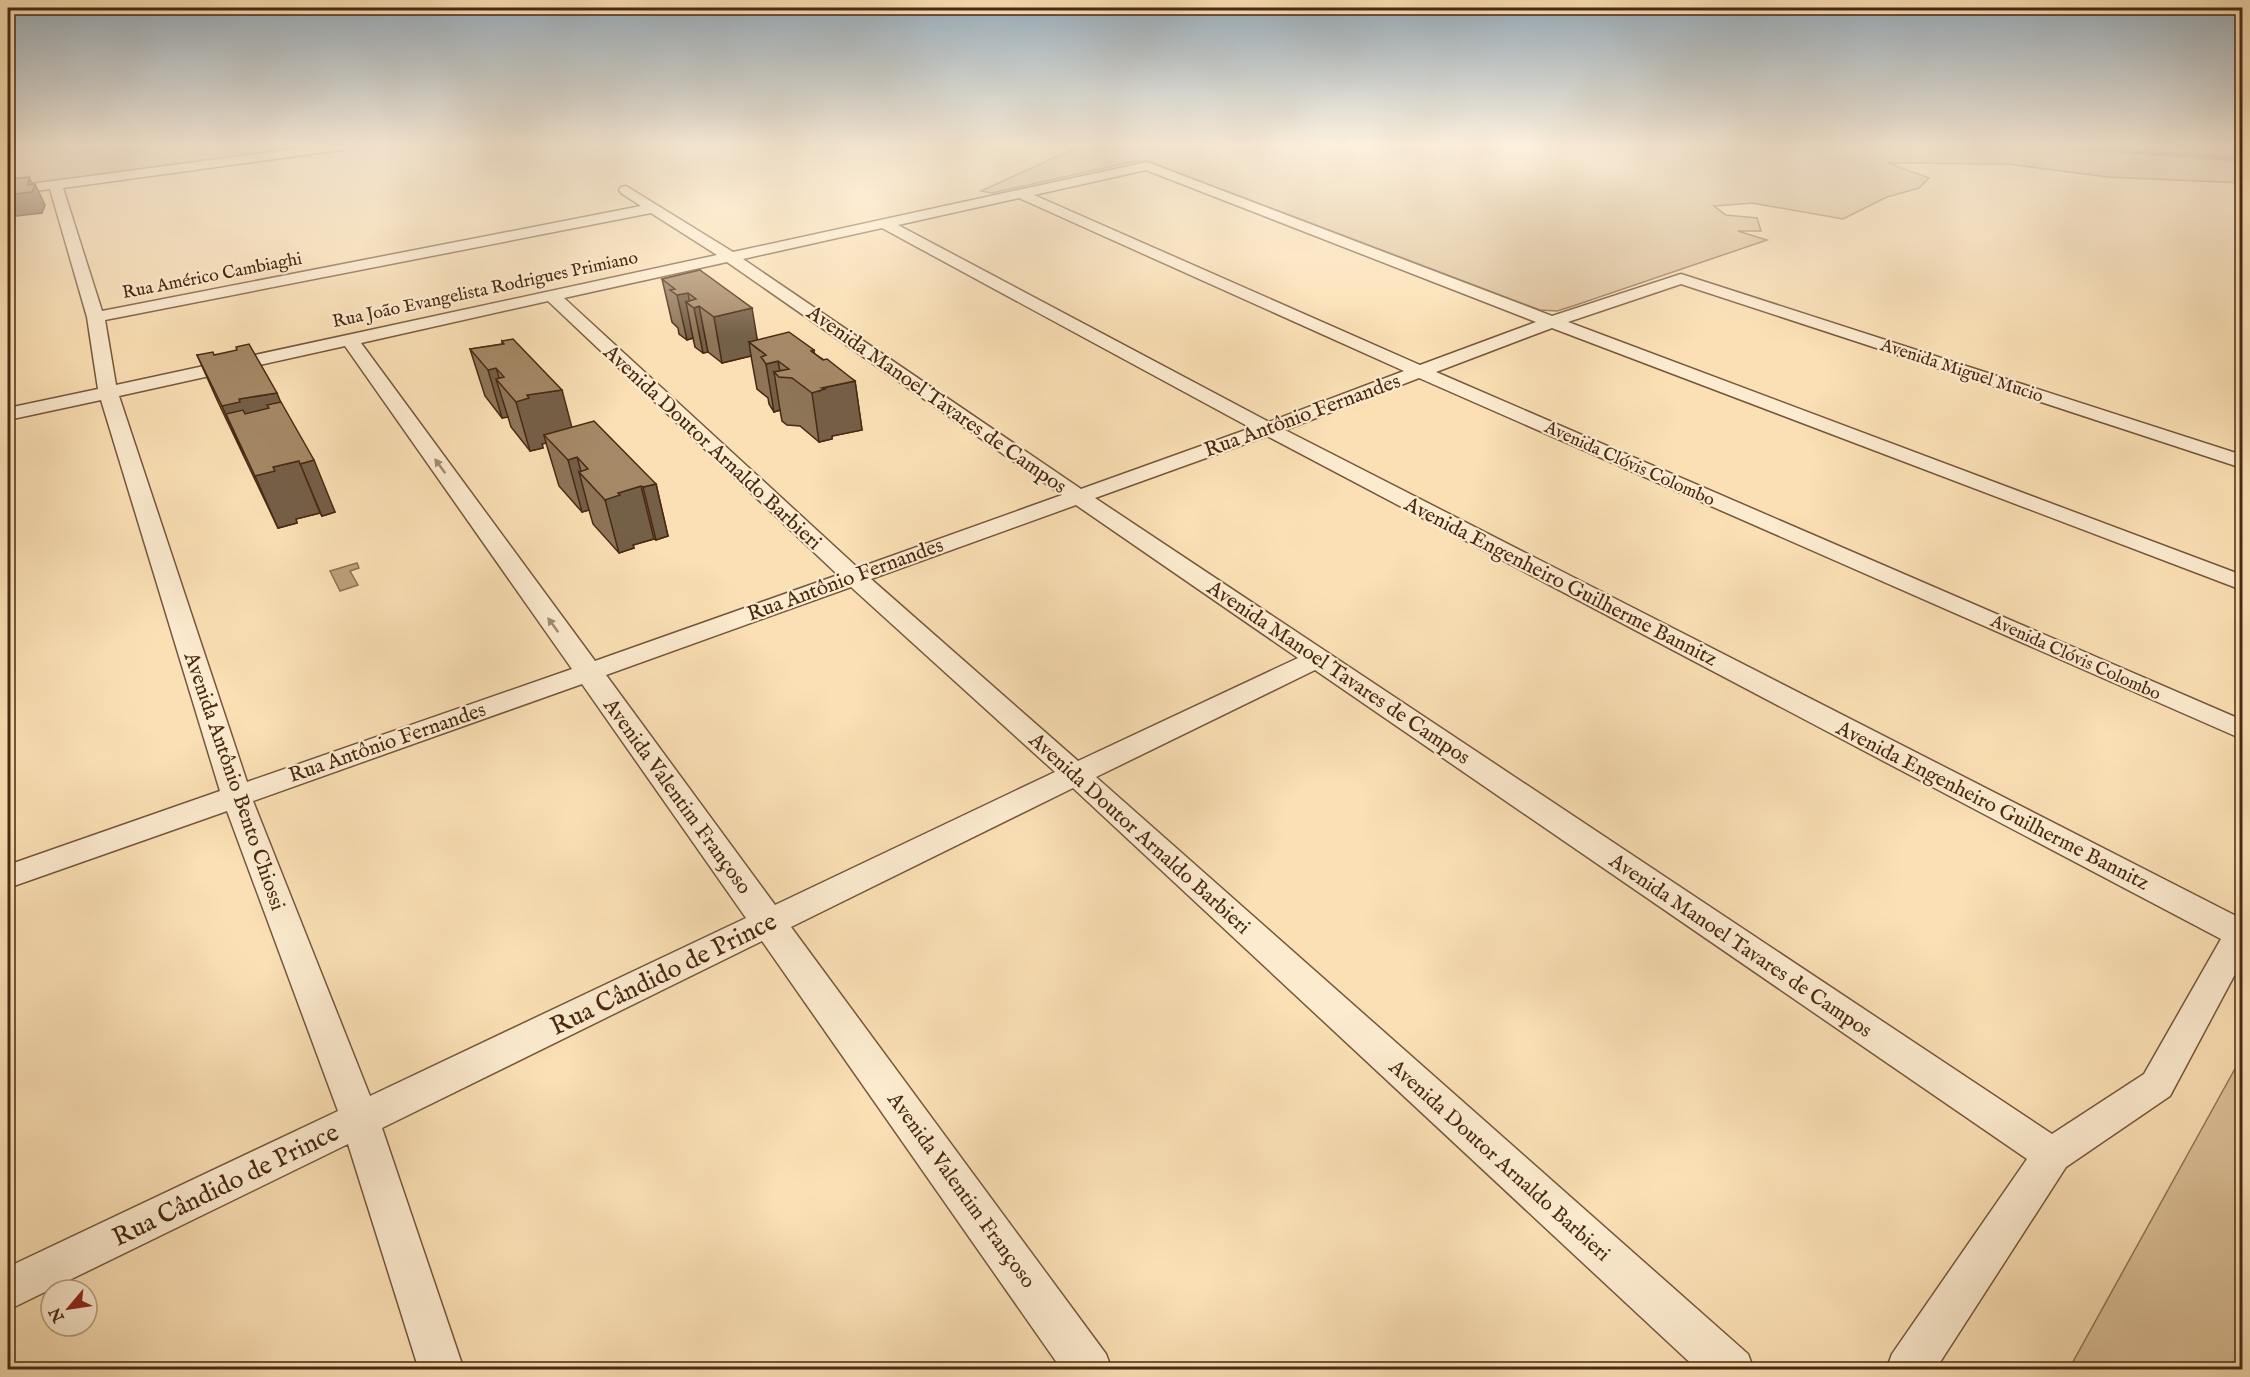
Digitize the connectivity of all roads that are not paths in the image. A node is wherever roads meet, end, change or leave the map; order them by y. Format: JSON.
{"nodes":[{"id":1,"x":63,"y":209,"type":"edge"},
{"id":2,"x":647,"y":209,"type":"edge"},
{"id":3,"x":655,"y":209,"type":"edge"},
{"id":4,"x":946,"y":209,"type":"edge"},
{"id":5,"x":1055,"y":209,"type":"edge"},
{"id":6,"x":1259,"y":209,"type":"edge"},
{"id":7,"x":884,"y":223,"type":"junction"},
{"id":8,"x":729,"y":256,"type":"junction"},
{"id":9,"x":1681,"y":279,"type":"joint"},
{"id":10,"x":550,"y":295,"type":"junction"},
{"id":11,"x":96,"y":317,"type":"junction"},
{"id":12,"x":1552,"y":322,"type":"junction"},
{"id":13,"x":349,"y":339,"type":"junction"},
{"id":14,"x":1420,"y":372,"type":"junction"},
{"id":15,"x":108,"y":392,"type":"junction"},
{"id":16,"x":8,"y":414,"type":"edge"},
{"id":17,"x":1268,"y":429,"type":"junction"},
{"id":18,"x":2242,"y":462,"type":"edge"},
{"id":19,"x":1077,"y":496,"type":"junction"},
{"id":20,"x":853,"y":576,"type":"junction"},
{"id":21,"x":2242,"y":583,"type":"edge"},
{"id":22,"x":1318,"y":658,"type":"junction"},
{"id":23,"x":587,"y":673,"type":"junction"},
{"id":24,"x":2242,"y":730,"type":"edge"},
{"id":25,"x":1076,"y":775,"type":"junction"},
{"id":26,"x":236,"y":795,"type":"junction"},
{"id":27,"x":8,"y":877,"type":"edge"},
{"id":28,"x":770,"y":922,"type":"junction"},
{"id":29,"x":2242,"y":932,"type":"edge"},
{"id":30,"x":360,"y":1120,"type":"junction"},
{"id":31,"x":2052,"y":1155,"type":"junction"},
{"id":32,"x":8,"y":1289,"type":"edge"},
{"id":33,"x":442,"y":1370,"type":"edge"},
{"id":34,"x":1090,"y":1370,"type":"edge"},
{"id":35,"x":1732,"y":1370,"type":"edge"},
{"id":36,"x":1908,"y":1370,"type":"edge"}],
"edges":[{"from":1,"to":11,"type":"street","name":"Avenida Antônio Bento Chiossi"},
{"from":2,"to":11,"type":"street","name":"Rua Américo Cambiaghi"},
{"from":3,"to":8,"type":"street","name":"Avenida Manoel Tavares de Campos"},
{"from":4,"to":7,"type":"street","name":"Rua João Evangelista Rodrigues Primiano"},
{"from":5,"to":14,"type":"street","name":"Avenida Clóvis Colombo"},
{"from":6,"to":12,"type":"street","name":"Rua João Evangelista Rodrigues Primiano"},
{"from":7,"to":8,"type":"street","name":"Rua João Evangelista Rodrigues Primiano"},
{"from":7,"to":17,"type":"street","name":"Avenida Engenheiro Guilherme Bannitz"},
{"from":8,"to":10,"type":"street","name":"Rua João Evangelista Rodrigues Primiano"},
{"from":8,"to":19,"type":"street","name":"Avenida Manoel Tavares de Campos"},
{"from":9,"to":12,"type":"street","name":"Rua Antônio Fernandes"},
{"from":9,"to":18,"type":"street","name":"Avenida Miguel Mucio"},
{"from":10,"to":13,"type":"street","name":"Rua João Evangelista Rodrigues Primiano"},
{"from":10,"to":20,"type":"street","name":"Avenida Doutor Arnaldo Barbieri"},
{"from":11,"to":15,"type":"street","name":"Avenida Antônio Bento Chiossi"},
{"from":12,"to":14,"type":"street","name":"Rua Antônio Fernandes"},
{"from":12,"to":21,"type":"street"},
{"from":13,"to":15,"type":"street","name":"Rua João Evangelista Rodrigues Primiano"},
{"from":23,"to":13,"type":"street","name":"Avenida Valentim Françoso","one_way":true},
{"from":14,"to":17,"type":"street","name":"Rua Antônio Fernandes"},
{"from":14,"to":24,"type":"street","name":"Avenida Clóvis Colombo"},
{"from":15,"to":16,"type":"street","name":"Rua João Evangelista Rodrigues Primiano"},
{"from":15,"to":26,"type":"street","name":"Avenida Antônio Bento Chiossi"},
{"from":17,"to":19,"type":"street","name":"Rua Antônio Fernandes"},
{"from":17,"to":29,"type":"street","name":"Avenida Engenheiro Guilherme Bannitz"},
{"from":19,"to":20,"type":"street","name":"Rua Antônio Fernandes"},
{"from":19,"to":22,"type":"street","name":"Avenida Manoel Tavares de Campos"},
{"from":20,"to":23,"type":"street","name":"Rua Antônio Fernandes"},
{"from":20,"to":25,"type":"street","name":"Avenida Doutor Arnaldo Barbieri"},
{"from":22,"to":25,"type":"street","name":"Rua Cândido de Prince"},
{"from":22,"to":31,"type":"street","name":"Avenida Manoel Tavares de Campos"},
{"from":23,"to":26,"type":"street","name":"Rua Antônio Fernandes"},
{"from":23,"to":28,"type":"street","name":"Avenida Valentim Françoso"},
{"from":25,"to":28,"type":"street","name":"Rua Cândido de Prince"},
{"from":25,"to":35,"type":"street","name":"Avenida Doutor Arnaldo Barbieri"},
{"from":26,"to":27,"type":"street","name":"Rua Antônio Fernandes"},
{"from":26,"to":30,"type":"street","name":"Avenida Antônio Bento Chiossi"},
{"from":28,"to":30,"type":"street","name":"Rua Cândido de Prince"},
{"from":28,"to":34,"type":"street","name":"Avenida Valentim Françoso"},
{"from":29,"to":31,"type":"street"},
{"from":30,"to":32,"type":"street","name":"Rua Cândido de Prince"},
{"from":30,"to":33,"type":"street","name":"Avenida Antônio Bento Chiossi"},
{"from":31,"to":36,"type":"street"}]}
